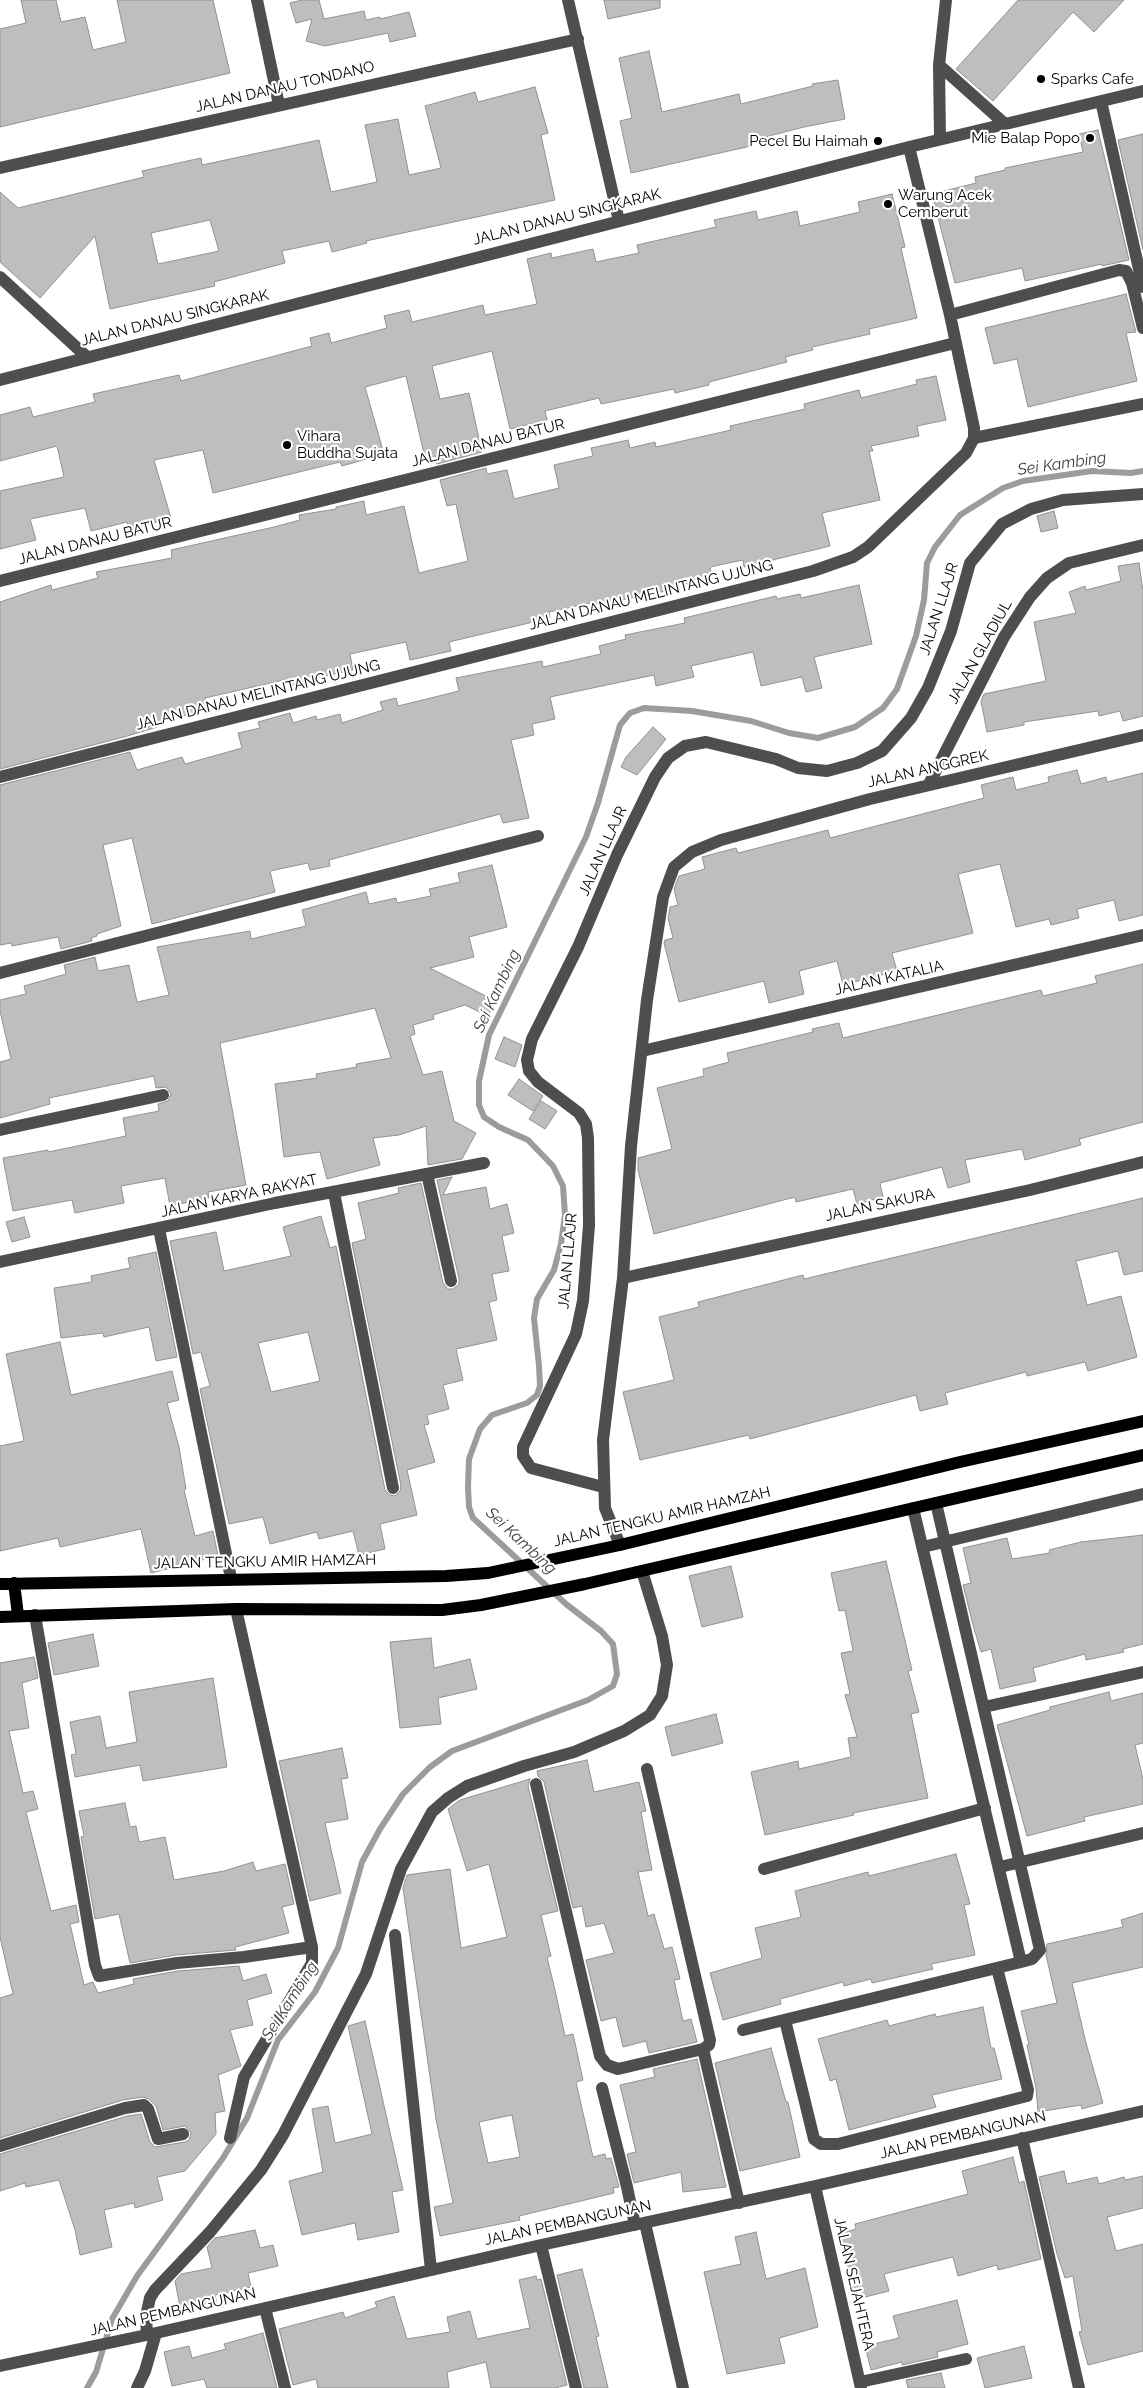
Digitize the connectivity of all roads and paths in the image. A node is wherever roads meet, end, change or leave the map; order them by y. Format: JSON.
{"nodes":[{"id":1,"x":257,"y":0,"type":"edge"},
{"id":2,"x":568,"y":0,"type":"edge"},
{"id":3,"x":946,"y":0,"type":"edge"},
{"id":4,"x":578,"y":39,"type":"junction"},
{"id":5,"x":939,"y":64,"type":"junction"},
{"id":6,"x":1142,"y":90,"type":"edge"},
{"id":7,"x":1101,"y":101,"type":"junction"},
{"id":8,"x":279,"y":105,"type":"junction"},
{"id":9,"x":1005,"y":124,"type":"junction"},
{"id":10,"x":940,"y":139,"type":"junction"},
{"id":11,"x":909,"y":147,"type":"junction"},
{"id":12,"x":0,"y":168,"type":"edge"},
{"id":13,"x":619,"y":221,"type":"junction"},
{"id":14,"x":0,"y":277,"type":"edge"},
{"id":15,"x":1143,"y":288,"type":"edge"},
{"id":16,"x":950,"y":316,"type":"junction"},
{"id":17,"x":1143,"y":328,"type":"edge"},
{"id":18,"x":956,"y":344,"type":"junction"},
{"id":19,"x":87,"y":357,"type":"junction"},
{"id":20,"x":0,"y":380,"type":"edge"},
{"id":21,"x":1143,"y":404,"type":"edge"},
{"id":22,"x":974,"y":438,"type":"junction"},
{"id":23,"x":1143,"y":494,"type":"edge"},
{"id":24,"x":1143,"y":545,"type":"edge"},
{"id":25,"x":0,"y":581,"type":"edge"},
{"id":26,"x":1143,"y":736,"type":"edge"},
{"id":27,"x":0,"y":777,"type":"edge"},
{"id":28,"x":929,"y":784,"type":"junction"},
{"id":29,"x":538,"y":836,"type":"dead end"},
{"id":30,"x":1143,"y":935,"type":"edge"},
{"id":31,"x":0,"y":973,"type":"edge"},
{"id":32,"x":642,"y":1051,"type":"junction"},
{"id":33,"x":163,"y":1095,"type":"dead end"},
{"id":34,"x":0,"y":1130,"type":"edge"},
{"id":35,"x":1143,"y":1162,"type":"edge"},
{"id":36,"x":484,"y":1163,"type":"dead end"},
{"id":37,"x":427,"y":1174,"type":"junction"},
{"id":38,"x":334,"y":1193,"type":"junction"},
{"id":39,"x":159,"y":1229,"type":"junction"},
{"id":40,"x":0,"y":1262,"type":"edge"},
{"id":41,"x":623,"y":1278,"type":"junction"},
{"id":42,"x":451,"y":1281,"type":"dead end"},
{"id":43,"x":1143,"y":1421,"type":"edge"},
{"id":44,"x":1143,"y":1456,"type":"edge"},
{"id":45,"x":603,"y":1487,"type":"junction"},
{"id":46,"x":393,"y":1488,"type":"dead end"},
{"id":47,"x":1143,"y":1494,"type":"edge"},
{"id":48,"x":936,"y":1503,"type":"junction"},
{"id":49,"x":913,"y":1508,"type":"junction"},
{"id":50,"x":946,"y":1541,"type":"junction"},
{"id":51,"x":620,"y":1544,"type":"junction"},
{"id":52,"x":923,"y":1547,"type":"junction"},
{"id":53,"x":642,"y":1571,"type":"junction"},
{"id":54,"x":231,"y":1578,"type":"junction"},
{"id":55,"x":14,"y":1583,"type":"junction"},
{"id":56,"x":0,"y":1584,"type":"edge"},
{"id":57,"x":236,"y":1609,"type":"junction"},
{"id":58,"x":18,"y":1615,"type":"junction"},
{"id":59,"x":35,"y":1615,"type":"junction"},
{"id":60,"x":0,"y":1617,"type":"edge"},
{"id":61,"x":1143,"y":1672,"type":"edge"},
{"id":62,"x":984,"y":1707,"type":"junction"},
{"id":63,"x":647,"y":1769,"type":"dead end"},
{"id":64,"x":536,"y":1784,"type":"dead end"},
{"id":65,"x":985,"y":1808,"type":"junction"},
{"id":66,"x":1143,"y":1832,"type":"edge"},
{"id":67,"x":1021,"y":1862,"type":"junction"},
{"id":68,"x":1000,"y":1867,"type":"junction"},
{"id":69,"x":764,"y":1869,"type":"dead end"},
{"id":70,"x":395,"y":1935,"type":"dead end"},
{"id":71,"x":312,"y":1948,"type":"junction"},
{"id":72,"x":1021,"y":1962,"type":"junction"},
{"id":73,"x":997,"y":1968,"type":"junction"},
{"id":74,"x":785,"y":2020,"type":"junction"},
{"id":75,"x":744,"y":2030,"type":"dead end"},
{"id":76,"x":704,"y":2049,"type":"junction"},
{"id":77,"x":602,"y":2088,"type":"dead end"},
{"id":78,"x":1143,"y":2111,"type":"edge"},
{"id":79,"x":183,"y":2134,"type":"dead end"},
{"id":80,"x":230,"y":2138,"type":"dead end"},
{"id":81,"x":1022,"y":2138,"type":"junction"},
{"id":82,"x":0,"y":2146,"type":"edge"},
{"id":83,"x":815,"y":2186,"type":"junction"},
{"id":84,"x":739,"y":2202,"type":"junction"},
{"id":85,"x":640,"y":2224,"type":"junction"},
{"id":86,"x":541,"y":2245,"type":"junction"},
{"id":87,"x":431,"y":2270,"type":"junction"},
{"id":88,"x":265,"y":2308,"type":"junction"},
{"id":89,"x":152,"y":2334,"type":"junction"},
{"id":90,"x":966,"y":2359,"type":"dead end"},
{"id":91,"x":0,"y":2366,"type":"edge"},
{"id":92,"x":860,"y":2385,"type":"edge"},
{"id":93,"x":137,"y":2388,"type":"edge"},
{"id":94,"x":285,"y":2388,"type":"edge"},
{"id":95,"x":576,"y":2388,"type":"edge"},
{"id":96,"x":683,"y":2388,"type":"edge"},
{"id":97,"x":1079,"y":2388,"type":"edge"}],
"edges":[{"from":1,"to":8,"type":"street"},
{"from":2,"to":4,"type":"street"},
{"from":3,"to":5,"type":"street"},
{"from":4,"to":8,"type":"street","name":"JALAN DANAU TONDANO"},
{"from":4,"to":13,"type":"street"},
{"from":5,"to":9,"type":"street"},
{"from":5,"to":10,"type":"street"},
{"from":6,"to":7,"type":"street","name":"JALAN DANAU SINGKARAK"},
{"from":7,"to":9,"type":"street","name":"JALAN DANAU SINGKARAK"},
{"from":7,"to":15,"type":"street"},
{"from":8,"to":12,"type":"street","name":"JALAN DANAU TONDANO"},
{"from":9,"to":10,"type":"street","name":"JALAN DANAU SINGKARAK"},
{"from":10,"to":11,"type":"street","name":"JALAN DANAU SINGKARAK"},
{"from":11,"to":13,"type":"street","name":"JALAN DANAU SINGKARAK"},
{"from":11,"to":16,"type":"street"},
{"from":13,"to":19,"type":"street","name":"JALAN DANAU SINGKARAK"},
{"from":14,"to":19,"type":"street"},
{"from":16,"to":17,"type":"street"},
{"from":16,"to":18,"type":"street"},
{"from":18,"to":22,"type":"street"},
{"from":18,"to":25,"type":"street","name":"JALAN DANAU BATUR"},
{"from":19,"to":20,"type":"street","name":"JALAN DANAU SINGKARAK"},
{"from":21,"to":22,"type":"street"},
{"from":22,"to":27,"type":"street","name":"JALAN DANAU MELINTANG UJUNG"},
{"from":23,"to":45,"type":"street","name":"JALAN LLAJR"},
{"from":24,"to":28,"type":"street","name":"JALAN GLADIUL"},
{"from":26,"to":28,"type":"street","name":"JALAN ANGGREK"},
{"from":28,"to":32,"type":"street","name":"JALAN ANGGREK"},
{"from":29,"to":31,"type":"street"},
{"from":30,"to":32,"type":"street","name":"JALAN KATALIA"},
{"from":32,"to":41,"type":"street","name":"JALAN ANGGREK"},
{"from":33,"to":34,"type":"street"},
{"from":35,"to":41,"type":"street","name":"JALAN SAKURA"},
{"from":36,"to":37,"type":"street","name":"JALAN KARYA RAKYAT"},
{"from":37,"to":38,"type":"street","name":"JALAN KARYA RAKYAT"},
{"from":37,"to":42,"type":"street"},
{"from":38,"to":39,"type":"street","name":"JALAN KARYA RAKYAT"},
{"from":38,"to":46,"type":"street"},
{"from":39,"to":40,"type":"street","name":"JALAN KARYA RAKYAT"},
{"from":39,"to":54,"type":"street"},
{"from":41,"to":45,"type":"street","name":"JALAN ANGGREK"},
{"from":43,"to":51,"type":"main road","name":"JALAN TENGKU AMIR HAMZAH"},
{"from":44,"to":48,"type":"main road"},
{"from":45,"to":51,"type":"street","name":"JALAN ANGGREK"},
{"from":47,"to":50,"type":"street"},
{"from":48,"to":49,"type":"main road"},
{"from":48,"to":50,"type":"street"},
{"from":49,"to":52,"type":"street"},
{"from":49,"to":53,"type":"main road"},
{"from":50,"to":52,"type":"street"},
{"from":50,"to":62,"type":"street"},
{"from":51,"to":54,"type":"main road","name":"JALAN TENGKU AMIR HAMZAH"},
{"from":52,"to":65,"type":"street"},
{"from":53,"to":57,"type":"main road"},
{"from":53,"to":89,"type":"street"},
{"from":54,"to":55,"type":"main road","name":"JALAN TENGKU AMIR HAMZAH"},
{"from":55,"to":56,"type":"main road","name":"JALAN TENGKU AMIR HAMZAH"},
{"from":55,"to":58,"type":"main road"},
{"from":57,"to":59,"type":"main road"},
{"from":57,"to":71,"type":"street"},
{"from":58,"to":59,"type":"main road"},
{"from":58,"to":60,"type":"main road"},
{"from":59,"to":71,"type":"street"},
{"from":61,"to":62,"type":"street"},
{"from":62,"to":67,"type":"street"},
{"from":63,"to":76,"type":"street"},
{"from":64,"to":76,"type":"street"},
{"from":65,"to":68,"type":"street"},
{"from":65,"to":69,"type":"street"},
{"from":66,"to":67,"type":"street"},
{"from":67,"to":68,"type":"street"},
{"from":67,"to":72,"type":"street"},
{"from":68,"to":72,"type":"street"},
{"from":70,"to":87,"type":"street"},
{"from":71,"to":80,"type":"street"},
{"from":72,"to":73,"type":"street"},
{"from":73,"to":74,"type":"street"},
{"from":73,"to":74,"type":"street"},
{"from":74,"to":75,"type":"street"},
{"from":76,"to":84,"type":"street"},
{"from":77,"to":85,"type":"street"},
{"from":78,"to":81,"type":"street","name":"JALAN PEMBANGUNAN"},
{"from":79,"to":82,"type":"street"},
{"from":81,"to":83,"type":"street","name":"JALAN PEMBANGUNAN"},
{"from":81,"to":97,"type":"street"},
{"from":83,"to":84,"type":"street","name":"JALAN PEMBANGUNAN"},
{"from":83,"to":92,"type":"street","name":"JALAN SEJAHTERA"},
{"from":84,"to":85,"type":"street","name":"JALAN PEMBANGUNAN"},
{"from":85,"to":86,"type":"street","name":"JALAN PEMBANGUNAN"},
{"from":85,"to":96,"type":"street"},
{"from":86,"to":87,"type":"street","name":"JALAN PEMBANGUNAN"},
{"from":86,"to":95,"type":"street"},
{"from":87,"to":88,"type":"street","name":"JALAN PEMBANGUNAN"},
{"from":88,"to":89,"type":"street","name":"JALAN PEMBANGUNAN"},
{"from":88,"to":94,"type":"street"},
{"from":89,"to":91,"type":"street","name":"JALAN PEMBANGUNAN"},
{"from":89,"to":93,"type":"street"},
{"from":90,"to":92,"type":"street"}]}
